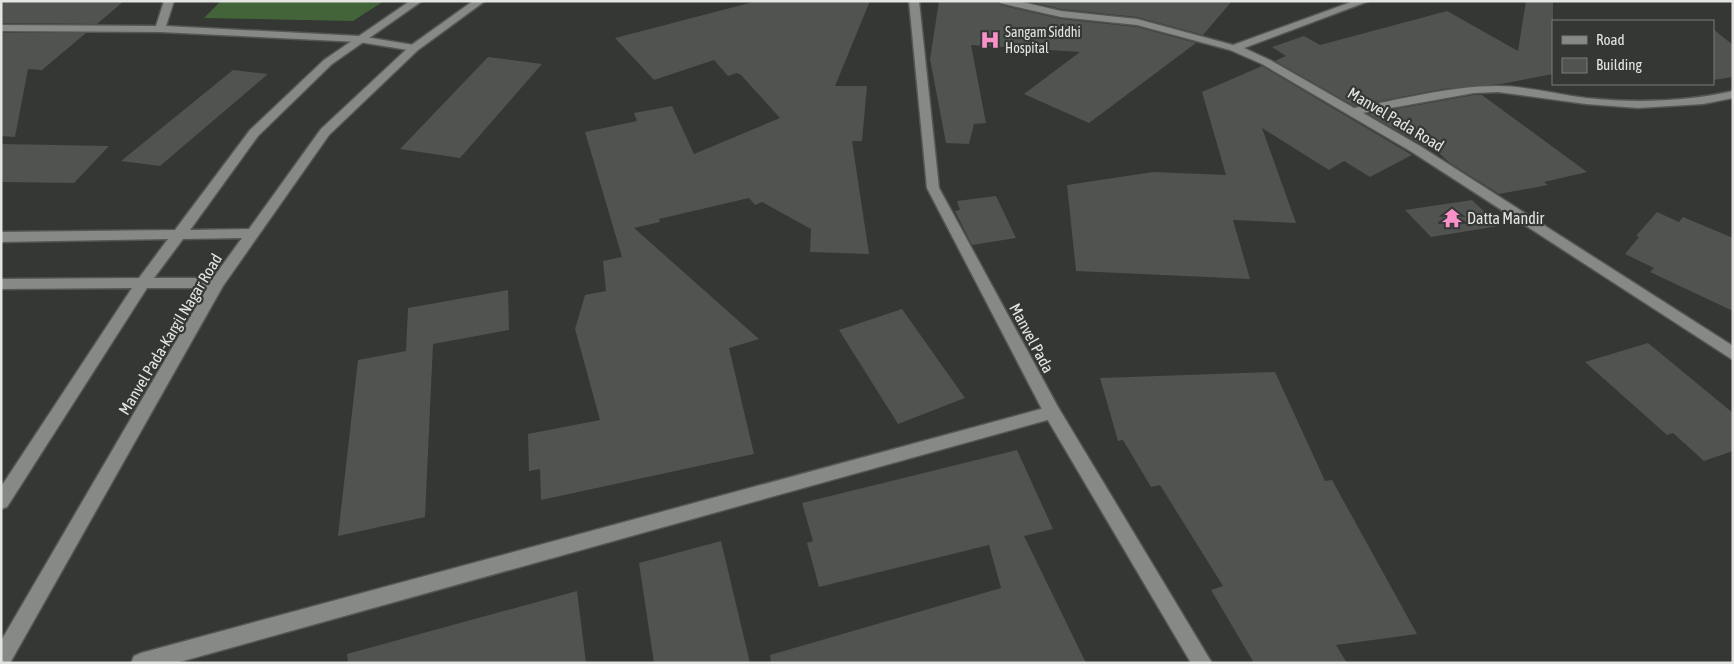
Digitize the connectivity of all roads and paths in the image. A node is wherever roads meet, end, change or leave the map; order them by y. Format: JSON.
{"nodes":[{"id":1,"x":169,"y":1,"type":"edge"},
{"id":2,"x":418,"y":1,"type":"edge"},
{"id":3,"x":480,"y":1,"type":"edge"},
{"id":4,"x":914,"y":1,"type":"edge"},
{"id":5,"x":1004,"y":1,"type":"edge"},
{"id":6,"x":1364,"y":1,"type":"edge"},
{"id":7,"x":1,"y":28,"type":"edge"},
{"id":8,"x":160,"y":30,"type":"junction"},
{"id":9,"x":359,"y":39,"type":"junction"},
{"id":10,"x":414,"y":48,"type":"junction"},
{"id":11,"x":1234,"y":48,"type":"junction"},
{"id":12,"x":1733,"y":94,"type":"edge"},
{"id":13,"x":1352,"y":112,"type":"junction"},
{"id":14,"x":253,"y":233,"type":"junction"},
{"id":15,"x":178,"y":235,"type":"junction"},
{"id":16,"x":1,"y":237,"type":"edge"},
{"id":17,"x":143,"y":283,"type":"junction"},
{"id":18,"x":217,"y":283,"type":"junction"},
{"id":19,"x":1,"y":284,"type":"edge"},
{"id":20,"x":1733,"y":354,"type":"edge"},
{"id":21,"x":1052,"y":412,"type":"junction"},
{"id":22,"x":1,"y":502,"type":"edge"},
{"id":23,"x":1,"y":660,"type":"edge"},
{"id":24,"x":141,"y":663,"type":"edge"},
{"id":25,"x":1202,"y":663,"type":"edge"}],
"edges":[{"from":1,"to":8,"type":"street"},
{"from":2,"to":9,"type":"street"},
{"from":3,"to":10,"type":"street","name":"Manvel Pada-Kargil Nagar Road"},
{"from":4,"to":21,"type":"street","name":"Manvel Pada"},
{"from":5,"to":11,"type":"street","name":"Manvel Pada Road"},
{"from":6,"to":11,"type":"street"},
{"from":7,"to":8,"type":"street"},
{"from":8,"to":9,"type":"street"},
{"from":9,"to":10,"type":"street"},
{"from":9,"to":15,"type":"street"},
{"from":10,"to":14,"type":"street","name":"Manvel Pada-Kargil Nagar Road"},
{"from":11,"to":13,"type":"street","name":"Manvel Pada Road"},
{"from":12,"to":13,"type":"street"},
{"from":13,"to":20,"type":"street","name":"Manvel Pada Road"},
{"from":14,"to":15,"type":"street"},
{"from":14,"to":18,"type":"street","name":"Manvel Pada-Kargil Nagar Road"},
{"from":15,"to":16,"type":"street"},
{"from":15,"to":17,"type":"street"},
{"from":17,"to":18,"type":"street"},
{"from":17,"to":19,"type":"street"},
{"from":17,"to":22,"type":"street"},
{"from":18,"to":23,"type":"street","name":"Manvel Pada-Kargil Nagar Road"},
{"from":21,"to":24,"type":"street"},
{"from":21,"to":25,"type":"street","name":"Manvel Pada"}]}
